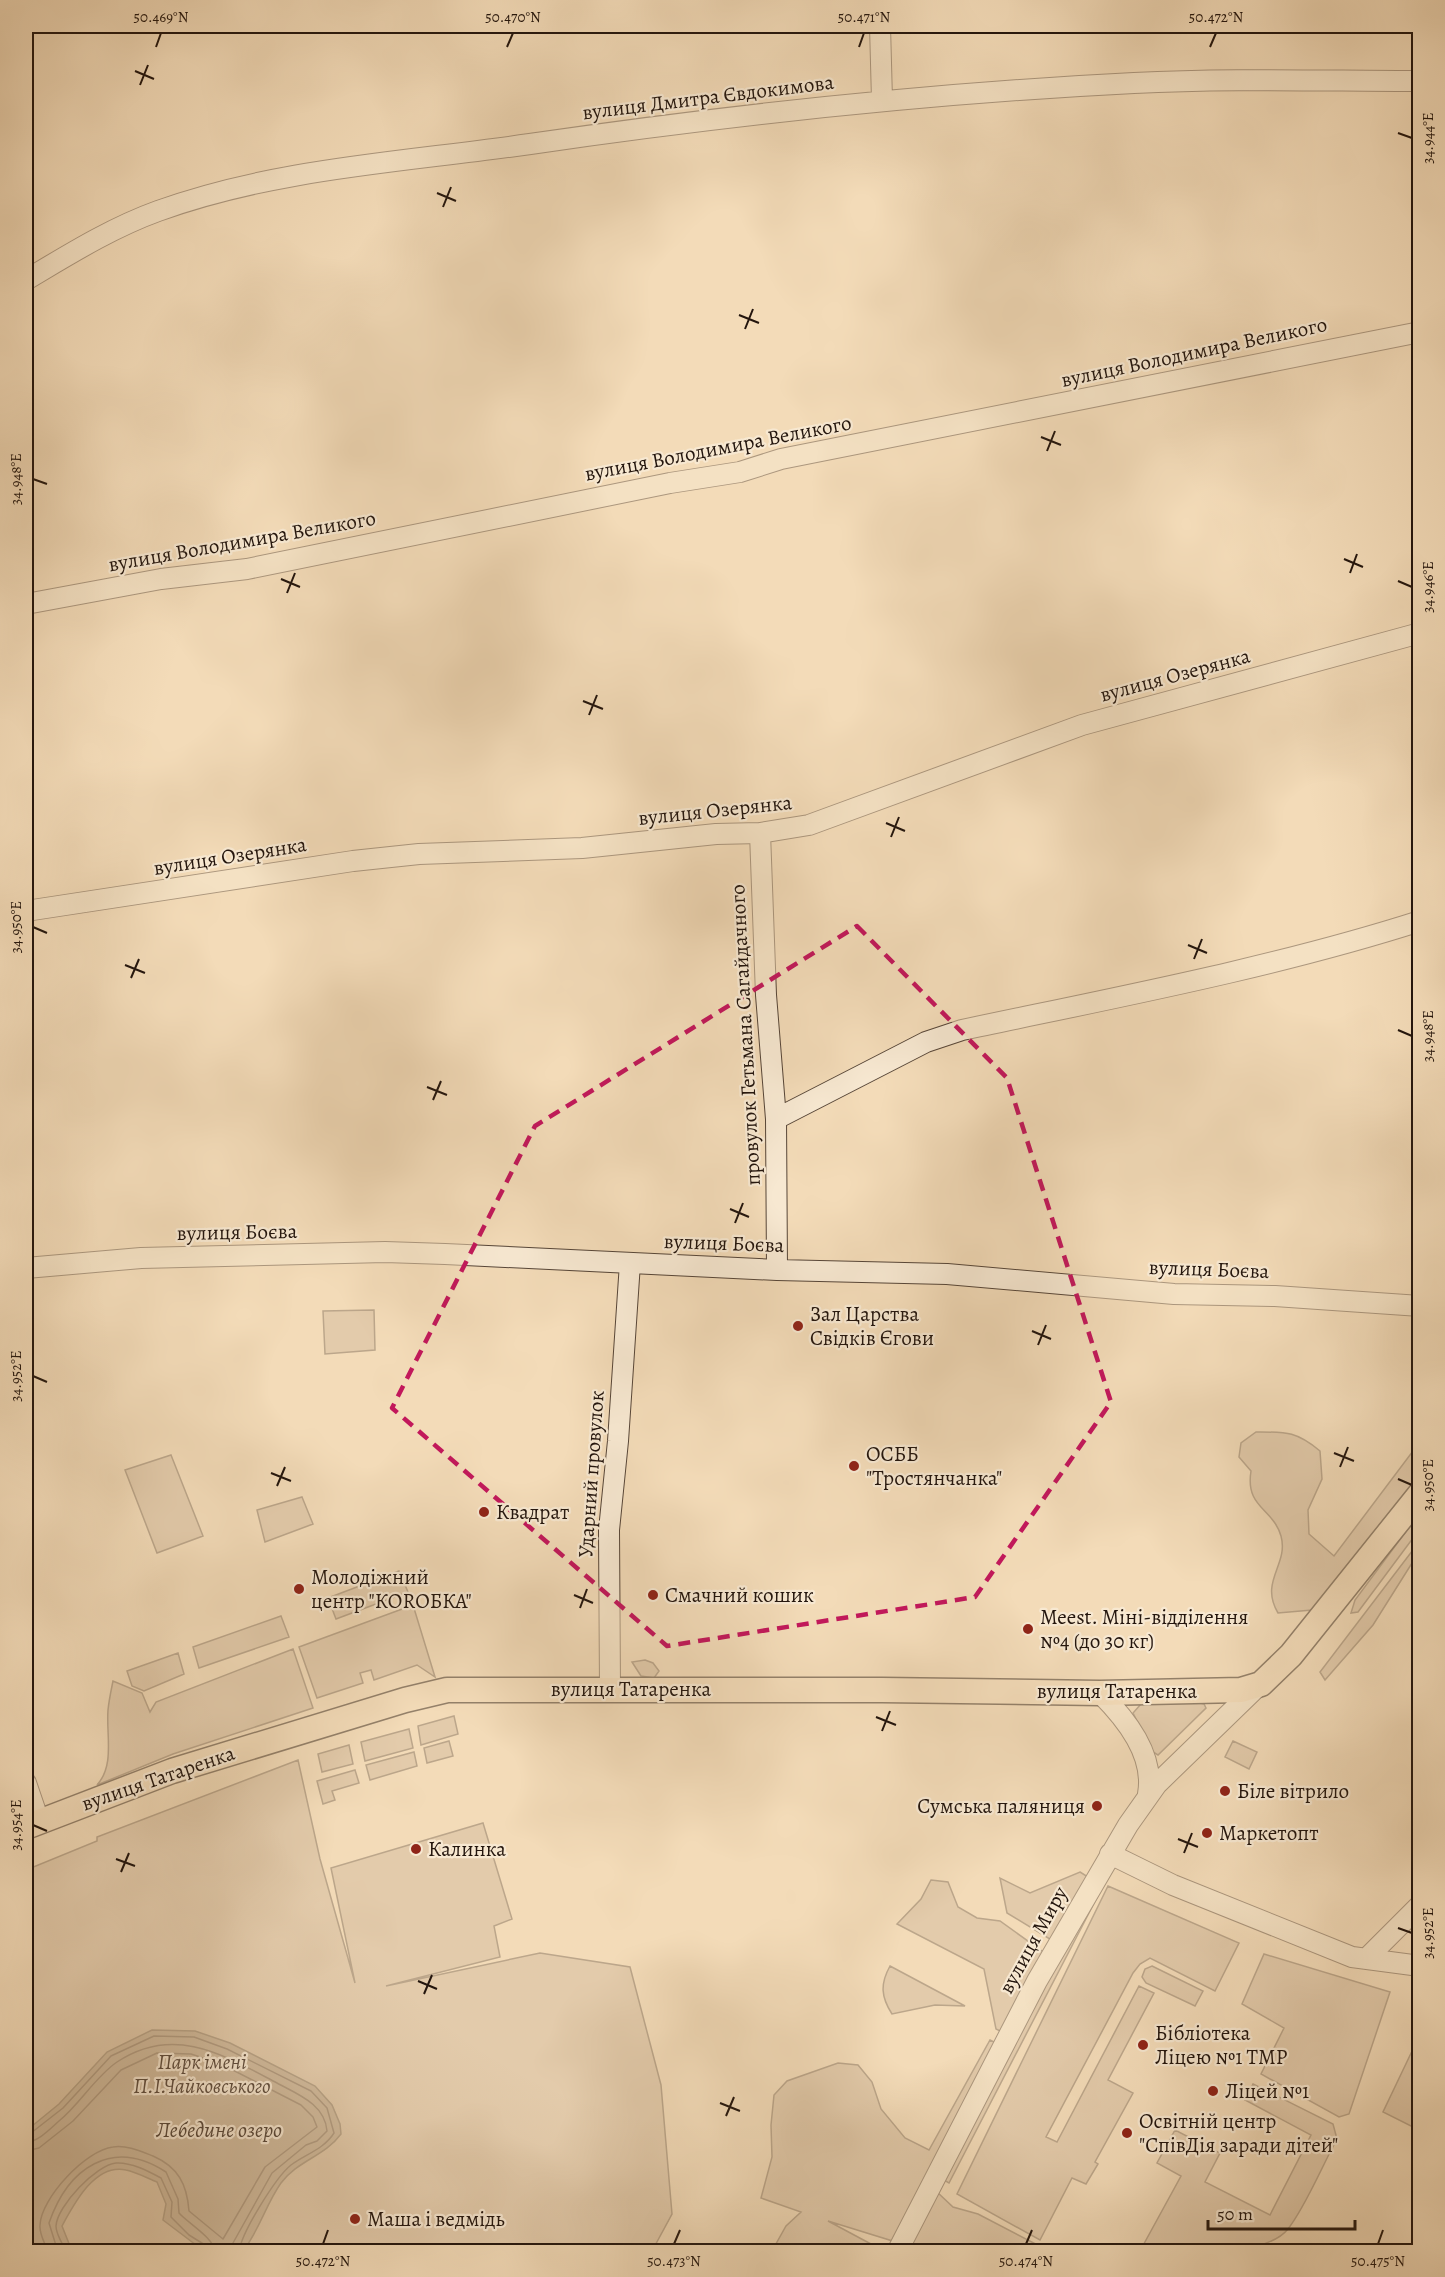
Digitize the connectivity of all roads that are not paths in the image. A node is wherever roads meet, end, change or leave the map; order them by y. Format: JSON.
{"nodes":[{"id":1,"x":880,"y":26,"type":"edge"},
{"id":2,"x":1419,"y":81,"type":"edge"},
{"id":3,"x":882,"y":100,"type":"junction"},
{"id":4,"x":26,"y":280,"type":"edge"},
{"id":5,"x":1419,"y":332,"type":"edge"},
{"id":6,"x":26,"y":604,"type":"edge"},
{"id":7,"x":1419,"y":633,"type":"edge"},
{"id":8,"x":760,"y":833,"type":"junction"},
{"id":9,"x":26,"y":911,"type":"edge"},
{"id":10,"x":1419,"y":921,"type":"edge"},
{"id":11,"x":776,"y":1119,"type":"junction"},
{"id":12,"x":630,"y":1263,"type":"junction"},
{"id":13,"x":26,"y":1268,"type":"edge"},
{"id":14,"x":777,"y":1270,"type":"junction"},
{"id":15,"x":1419,"y":1306,"type":"edge"},
{"id":16,"x":1419,"y":1494,"type":"edge"},
{"id":17,"x":1258,"y":1686,"type":"junction"},
{"id":18,"x":610,"y":1689,"type":"junction"},
{"id":19,"x":1100,"y":1693,"type":"junction"},
{"id":20,"x":26,"y":1783,"type":"edge"},
{"id":21,"x":1148,"y":1794,"type":"junction"},
{"id":22,"x":32,"y":1824,"type":"edge"},
{"id":23,"x":1110,"y":1854,"type":"junction"},
{"id":24,"x":1419,"y":1905,"type":"edge"},
{"id":25,"x":1366,"y":1959,"type":"junction"},
{"id":26,"x":1419,"y":1966,"type":"edge"},
{"id":27,"x":897,"y":2252,"type":"edge"}],
"edges":[{"from":1,"to":3,"type":"street"},
{"from":2,"to":3,"type":"street","name":"вулиця Дмитра Євдокимова"},
{"from":3,"to":4,"type":"street","name":"вулиця Дмитра Євдокимова"},
{"from":5,"to":6,"type":"street","name":"вулиця Володимира Великого"},
{"from":7,"to":8,"type":"street","name":"вулиця Озерянка"},
{"from":8,"to":9,"type":"street","name":"вулиця Озерянка"},
{"from":8,"to":11,"type":"street","name":"провулок Гетьмана Сагайдачного"},
{"from":10,"to":11,"type":"street"},
{"from":11,"to":14,"type":"street","name":"провулок Гетьмана Сагайдачного"},
{"from":12,"to":13,"type":"street","name":"вулиця Боєва"},
{"from":12,"to":14,"type":"street","name":"вулиця Боєва"},
{"from":12,"to":18,"type":"street","name":"Ударний провулок"},
{"from":14,"to":15,"type":"street","name":"вулиця Боєва"},
{"from":16,"to":17,"type":"main road"},
{"from":17,"to":19,"type":"main road","name":"вулиця Татаренка"},
{"from":17,"to":21,"type":"street","name":"вулиця Миру"},
{"from":18,"to":19,"type":"main road","name":"вулиця Татаренка"},
{"from":18,"to":22,"type":"main road","name":"вулиця Татаренка"},
{"from":19,"to":21,"type":"street"},
{"from":20,"to":22,"type":"street"},
{"from":21,"to":23,"type":"street","name":"вулиця Миру"},
{"from":23,"to":25,"type":"street"},
{"from":23,"to":27,"type":"street","name":"вулиця Миру"},
{"from":24,"to":25,"type":"street"},
{"from":25,"to":26,"type":"street"}]}
